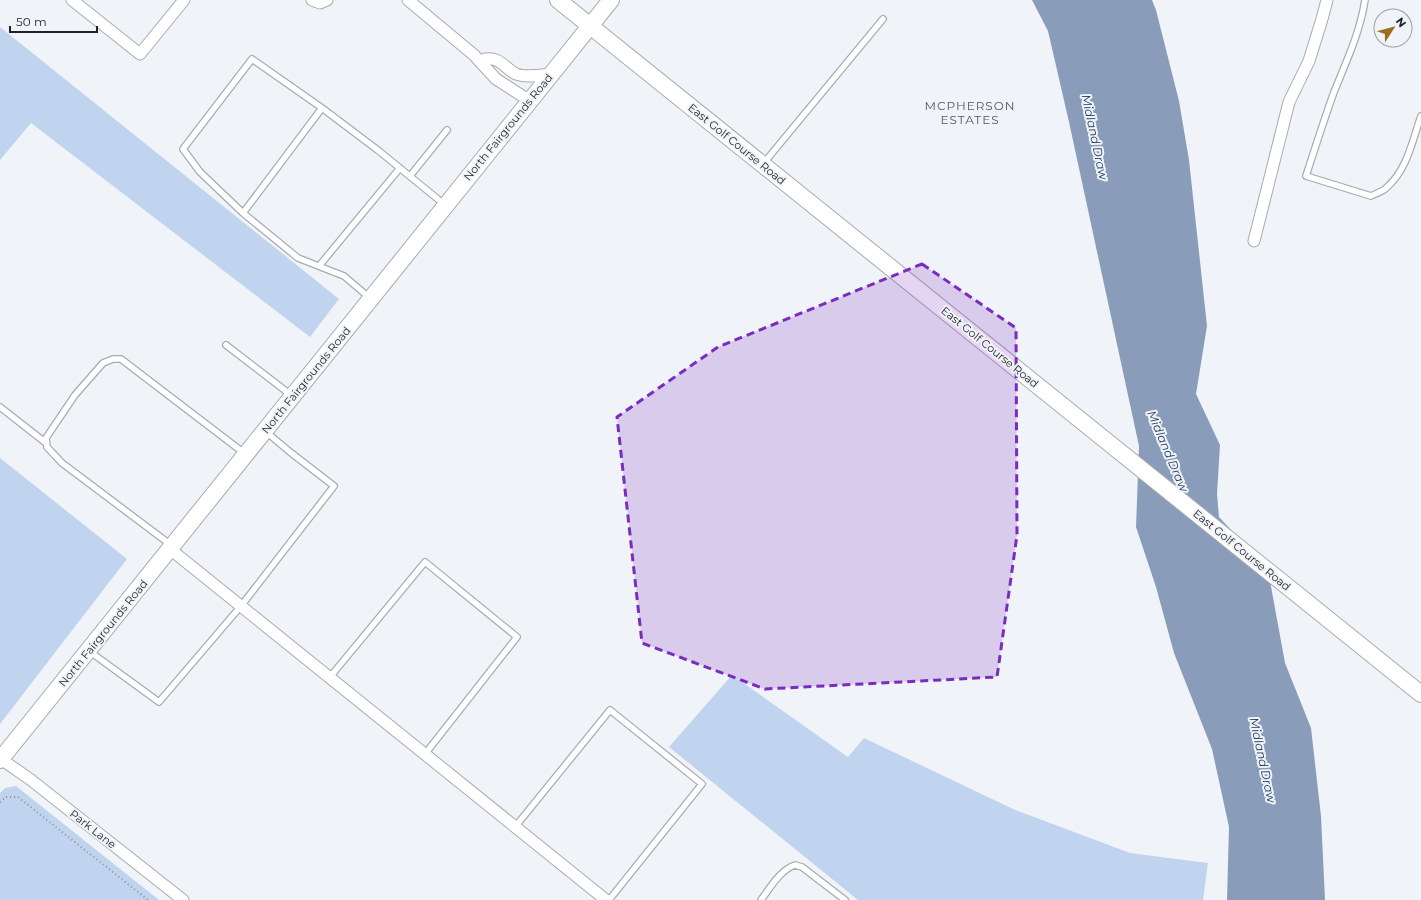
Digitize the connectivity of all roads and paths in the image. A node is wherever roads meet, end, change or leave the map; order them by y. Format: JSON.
{"nodes":[{"id":1,"x":72,"y":0,"type":"edge"},
{"id":2,"x":184,"y":0,"type":"edge"},
{"id":3,"x":312,"y":0,"type":"edge"},
{"id":4,"x":327,"y":0,"type":"edge"},
{"id":5,"x":408,"y":0,"type":"edge"},
{"id":6,"x":558,"y":0,"type":"edge"},
{"id":7,"x":611,"y":0,"type":"edge"},
{"id":8,"x":1326,"y":0,"type":"edge"},
{"id":9,"x":1364,"y":0,"type":"edge"},
{"id":10,"x":883,"y":19,"type":"dead end"},
{"id":11,"x":590,"y":26,"type":"junction"},
{"id":12,"x":482,"y":63,"type":"junction"},
{"id":13,"x":551,"y":74,"type":"junction"},
{"id":14,"x":530,"y":101,"type":"junction"},
{"id":15,"x":322,"y":108,"type":"junction"},
{"id":16,"x":1421,"y":116,"type":"edge"},
{"id":17,"x":447,"y":130,"type":"dead end"},
{"id":18,"x":763,"y":165,"type":"junction"},
{"id":19,"x":400,"y":168,"type":"junction"},
{"id":20,"x":410,"y":176,"type":"junction"},
{"id":21,"x":446,"y":205,"type":"junction"},
{"id":22,"x":243,"y":212,"type":"junction"},
{"id":23,"x":1254,"y":241,"type":"dead end"},
{"id":24,"x":319,"y":266,"type":"junction"},
{"id":25,"x":371,"y":299,"type":"junction"},
{"id":26,"x":226,"y":345,"type":"dead end"},
{"id":27,"x":293,"y":396,"type":"junction"},
{"id":28,"x":0,"y":407,"type":"edge"},
{"id":29,"x":265,"y":431,"type":"junction"},
{"id":30,"x":46,"y":443,"type":"junction"},
{"id":31,"x":245,"y":455,"type":"junction"},
{"id":32,"x":171,"y":547,"type":"junction"},
{"id":33,"x":241,"y":606,"type":"junction"},
{"id":34,"x":88,"y":650,"type":"junction"},
{"id":35,"x":330,"y":677,"type":"junction"},
{"id":36,"x":1421,"y":694,"type":"edge"},
{"id":37,"x":425,"y":754,"type":"junction"},
{"id":38,"x":0,"y":760,"type":"edge"},
{"id":39,"x":0,"y":802,"type":"edge"},
{"id":40,"x":515,"y":827,"type":"junction"},
{"id":41,"x":148,"y":900,"type":"edge"},
{"id":42,"x":183,"y":900,"type":"edge"},
{"id":43,"x":606,"y":900,"type":"edge"},
{"id":44,"x":609,"y":900,"type":"edge"},
{"id":45,"x":761,"y":900,"type":"edge"},
{"id":46,"x":845,"y":900,"type":"edge"}],
"edges":[{"from":1,"to":2,"type":"street"},
{"from":3,"to":4,"type":"street"},
{"from":5,"to":12,"type":"street"},
{"from":6,"to":11,"type":"street","name":"East Golf Course Road"},
{"from":7,"to":11,"type":"street","name":"North Fairgrounds Road"},
{"from":8,"to":23,"type":"street"},
{"from":9,"to":16,"type":"lane"},
{"from":10,"to":18,"type":"lane"},
{"from":11,"to":13,"type":"street","name":"North Fairgrounds Road"},
{"from":11,"to":18,"type":"street","name":"East Golf Course Road"},
{"from":12,"to":13,"type":"street"},
{"from":12,"to":14,"type":"street"},
{"from":13,"to":14,"type":"street","name":"North Fairgrounds Road"},
{"from":14,"to":21,"type":"street","name":"North Fairgrounds Road"},
{"from":15,"to":19,"type":"lane"},
{"from":15,"to":22,"type":"lane"},
{"from":15,"to":22,"type":"lane"},
{"from":17,"to":20,"type":"lane"},
{"from":18,"to":36,"type":"street","name":"East Golf Course Road"},
{"from":19,"to":20,"type":"lane"},
{"from":19,"to":24,"type":"lane"},
{"from":20,"to":21,"type":"lane"},
{"from":21,"to":25,"type":"street","name":"North Fairgrounds Road"},
{"from":22,"to":24,"type":"lane"},
{"from":24,"to":25,"type":"lane"},
{"from":25,"to":27,"type":"street","name":"North Fairgrounds Road"},
{"from":26,"to":27,"type":"lane"},
{"from":27,"to":29,"type":"street","name":"North Fairgrounds Road"},
{"from":28,"to":30,"type":"lane"},
{"from":29,"to":31,"type":"street","name":"North Fairgrounds Road"},
{"from":29,"to":33,"type":"lane"},
{"from":30,"to":31,"type":"lane"},
{"from":30,"to":32,"type":"lane"},
{"from":31,"to":32,"type":"street","name":"North Fairgrounds Road"},
{"from":32,"to":33,"type":"street"},
{"from":32,"to":34,"type":"street","name":"North Fairgrounds Road"},
{"from":33,"to":34,"type":"lane"},
{"from":33,"to":35,"type":"street"},
{"from":34,"to":38,"type":"street","name":"North Fairgrounds Road"},
{"from":35,"to":37,"type":"street"},
{"from":35,"to":37,"type":"lane"},
{"from":37,"to":40,"type":"street"},
{"from":38,"to":42,"type":"street","name":"Park Lane"},
{"from":39,"to":41,"type":"path"},
{"from":40,"to":43,"type":"street"},
{"from":40,"to":44,"type":"lane"},
{"from":45,"to":46,"type":"lane"}]}
